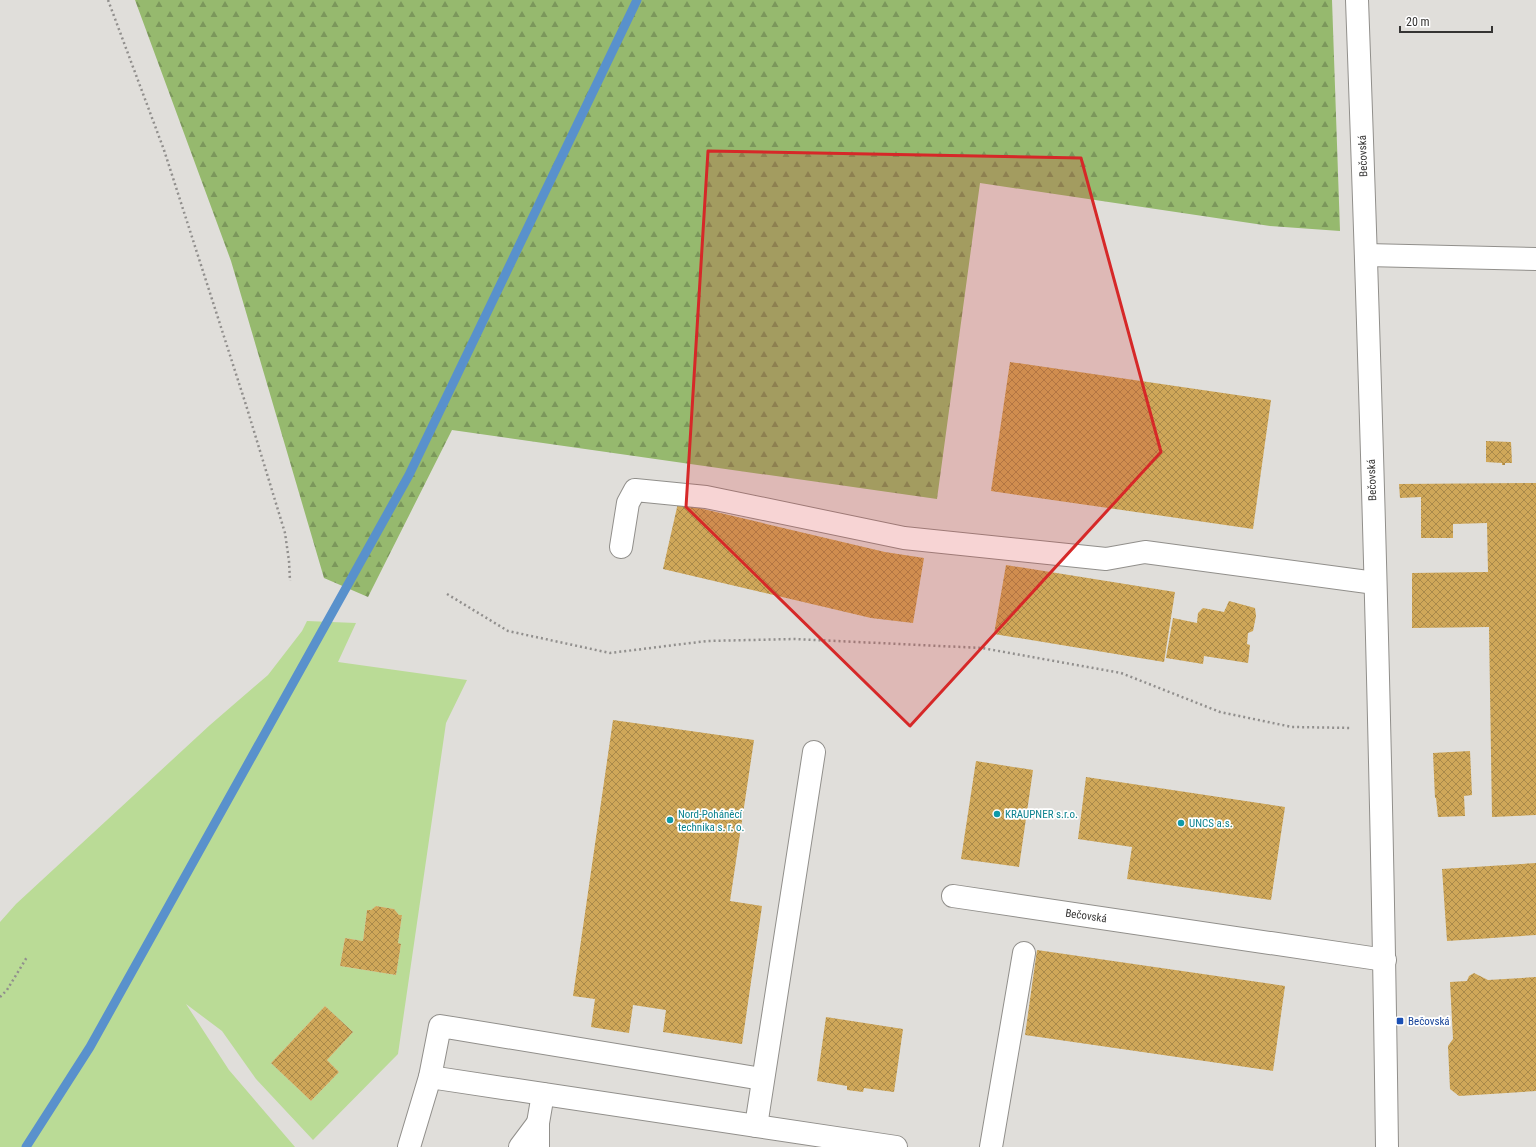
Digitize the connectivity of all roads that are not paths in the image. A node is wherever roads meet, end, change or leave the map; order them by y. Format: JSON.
{"nodes":[{"id":1,"x":1358,"y":0,"type":"edge"},
{"id":2,"x":1366,"y":255,"type":"junction"},
{"id":3,"x":1536,"y":259,"type":"edge"},
{"id":4,"x":621,"y":547,"type":"dead end"},
{"id":5,"x":1374,"y":583,"type":"junction"},
{"id":6,"x":814,"y":752,"type":"dead end"},
{"id":7,"x":953,"y":896,"type":"dead end"},
{"id":8,"x":1024,"y":953,"type":"dead end"},
{"id":9,"x":1384,"y":960,"type":"junction"},
{"id":10,"x":430,"y":1077,"type":"junction"},
{"id":11,"x":762,"y":1079,"type":"junction"},
{"id":12,"x":544,"y":1094,"type":"junction"},
{"id":13,"x":538,"y":1123,"type":"junction"},
{"id":14,"x":756,"y":1126,"type":"junction"},
{"id":15,"x":409,"y":1147,"type":"edge"},
{"id":16,"x":520,"y":1147,"type":"edge"},
{"id":17,"x":538,"y":1147,"type":"edge"},
{"id":18,"x":896,"y":1147,"type":"edge"},
{"id":19,"x":991,"y":1147,"type":"edge"},
{"id":20,"x":1387,"y":1147,"type":"edge"}],
"edges":[{"from":1,"to":2,"type":"street","name":"Bečovská"},
{"from":2,"to":3,"type":"street"},
{"from":2,"to":5,"type":"street","name":"Bečovská"},
{"from":4,"to":5,"type":"street"},
{"from":5,"to":9,"type":"street","name":"Bečovská"},
{"from":6,"to":11,"type":"street"},
{"from":7,"to":9,"type":"street","name":"Bečovská"},
{"from":8,"to":19,"type":"street"},
{"from":9,"to":20,"type":"street","name":"Bečovská"},
{"from":10,"to":11,"type":"street"},
{"from":10,"to":12,"type":"street"},
{"from":10,"to":15,"type":"street"},
{"from":11,"to":14,"type":"street"},
{"from":12,"to":13,"type":"street"},
{"from":12,"to":14,"type":"street"},
{"from":13,"to":16,"type":"street"},
{"from":13,"to":17,"type":"street"},
{"from":14,"to":18,"type":"street"}]}
